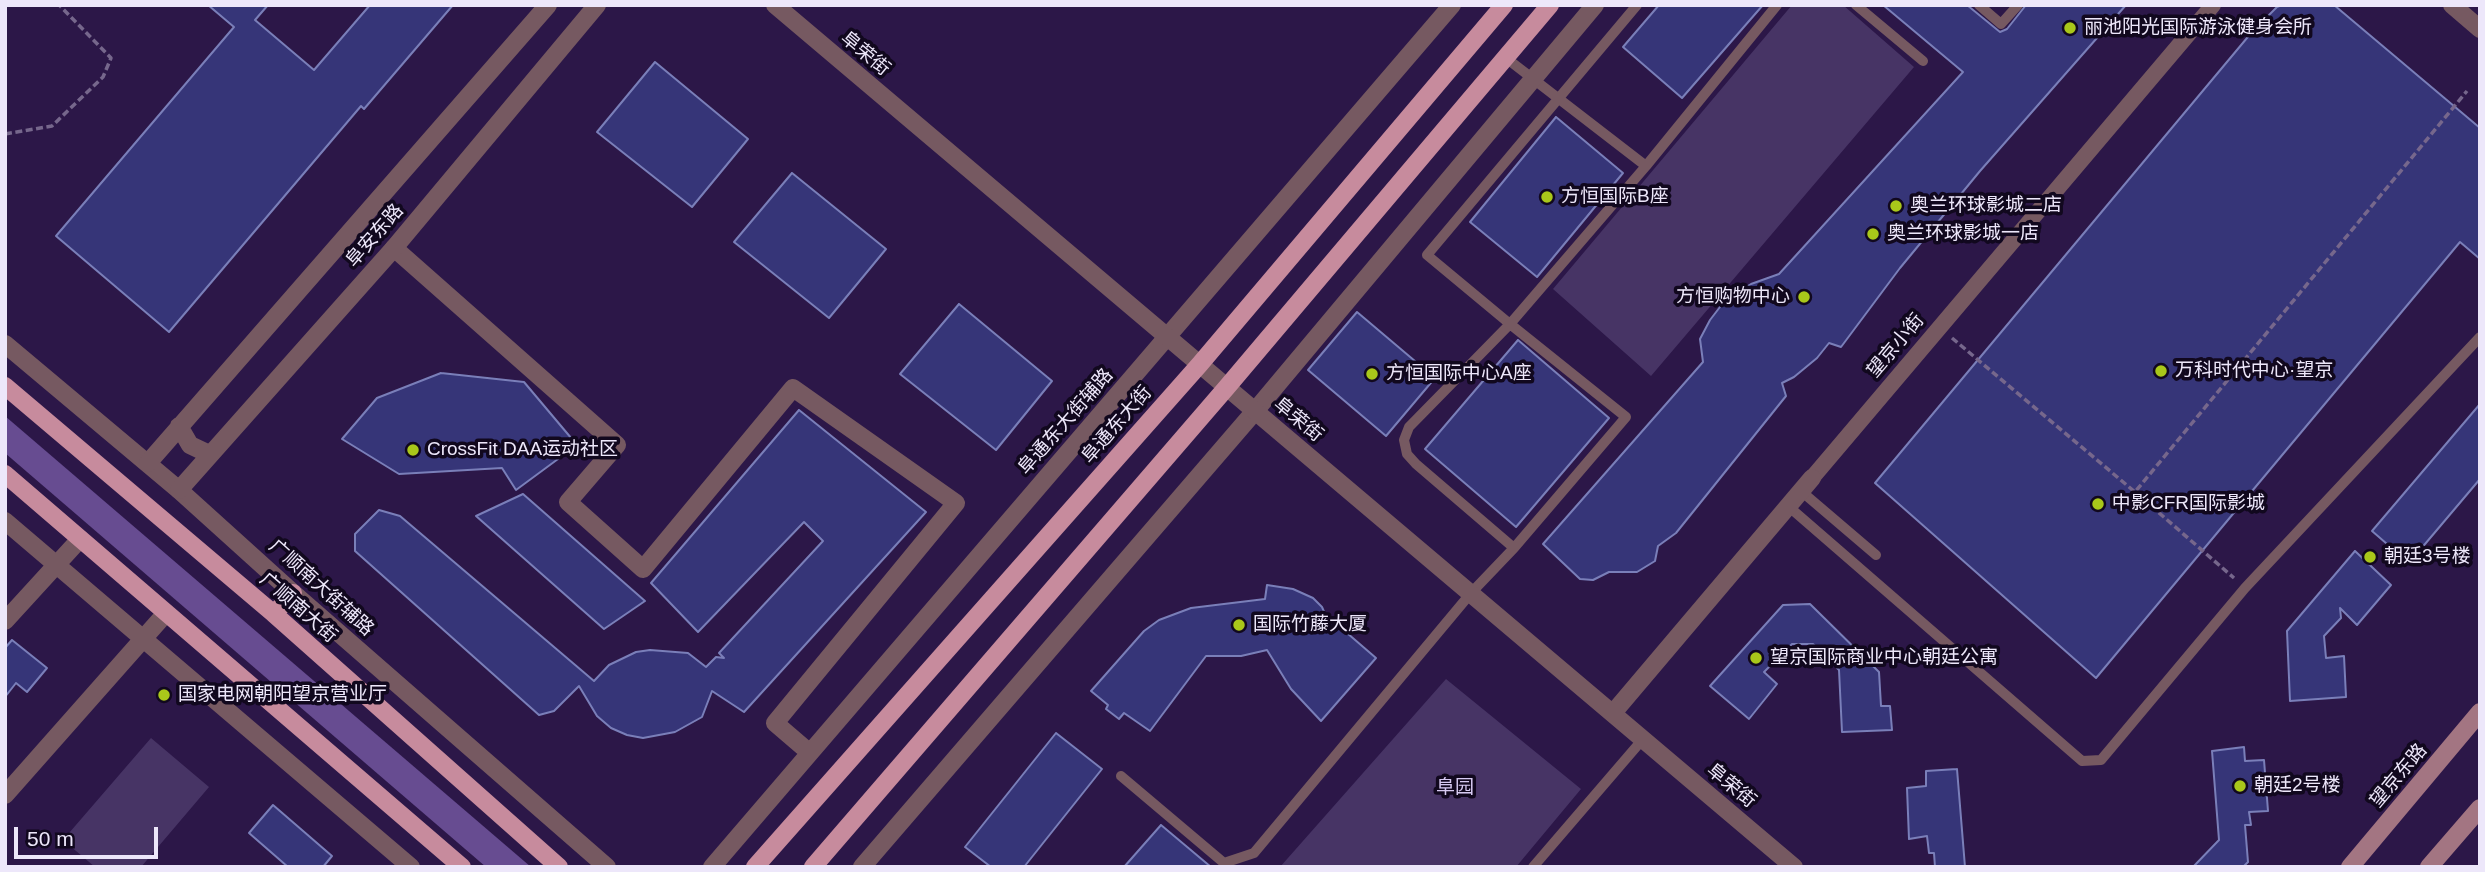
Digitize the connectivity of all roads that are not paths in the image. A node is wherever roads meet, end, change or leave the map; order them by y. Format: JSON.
{"nodes":[{"id":1,"x":548,"y":5,"type":"edge"},
{"id":2,"x":597,"y":5,"type":"edge"},
{"id":3,"x":775,"y":5,"type":"edge"},
{"id":4,"x":1452,"y":5,"type":"edge"},
{"id":5,"x":1550,"y":5,"type":"edge"},
{"id":6,"x":1559,"y":5,"type":"edge"},
{"id":7,"x":1595,"y":5,"type":"edge"},
{"id":8,"x":1637,"y":5,"type":"edge"},
{"id":9,"x":1777,"y":5,"type":"edge"},
{"id":10,"x":1856,"y":5,"type":"edge"},
{"id":11,"x":1979,"y":5,"type":"edge"},
{"id":12,"x":2018,"y":5,"type":"edge"},
{"id":13,"x":2213,"y":5,"type":"edge"},
{"id":14,"x":2452,"y":5,"type":"edge"},
{"id":15,"x":1500,"y":9,"type":"edge"},
{"id":16,"x":2480,"y":29,"type":"edge"},
{"id":17,"x":1525,"y":35,"type":"junction"},
{"id":18,"x":1506,"y":58,"type":"junction"},
{"id":19,"x":1923,"y":61,"type":"dead end"},
{"id":20,"x":1534,"y":79,"type":"junction"},
{"id":21,"x":1559,"y":98,"type":"junction"},
{"id":22,"x":1646,"y":166,"type":"junction"},
{"id":23,"x":394,"y":248,"type":"junction"},
{"id":24,"x":1510,"y":324,"type":"junction"},
{"id":25,"x":1167,"y":336,"type":"junction"},
{"id":26,"x":2480,"y":337,"type":"edge"},
{"id":27,"x":5,"y":344,"type":"edge"},
{"id":28,"x":1200,"y":364,"type":"junction"},
{"id":29,"x":5,"y":386,"type":"edge"},
{"id":30,"x":1227,"y":387,"type":"junction"},
{"id":31,"x":1255,"y":411,"type":"junction"},
{"id":32,"x":179,"y":426,"type":"junction"},
{"id":33,"x":209,"y":454,"type":"junction"},
{"id":34,"x":148,"y":463,"type":"junction"},
{"id":35,"x":5,"y":474,"type":"edge"},
{"id":36,"x":1806,"y":484,"type":"junction"},
{"id":37,"x":179,"y":490,"type":"junction"},
{"id":38,"x":1788,"y":506,"type":"junction"},
{"id":39,"x":5,"y":521,"type":"edge"},
{"id":40,"x":80,"y":540,"type":"junction"},
{"id":41,"x":1514,"y":548,"type":"junction"},
{"id":42,"x":1877,"y":555,"type":"dead end"},
{"id":43,"x":56,"y":565,"type":"junction"},
{"id":44,"x":293,"y":593,"type":"junction"},
{"id":45,"x":1471,"y":593,"type":"junction"},
{"id":46,"x":166,"y":613,"type":"junction"},
{"id":47,"x":274,"y":614,"type":"junction"},
{"id":48,"x":5,"y":621,"type":"edge"},
{"id":49,"x":145,"y":640,"type":"junction"},
{"id":50,"x":2480,"y":712,"type":"edge"},
{"id":51,"x":1613,"y":713,"type":"junction"},
{"id":52,"x":1643,"y":739,"type":"junction"},
{"id":53,"x":810,"y":753,"type":"junction"},
{"id":54,"x":1121,"y":776,"type":"dead end"},
{"id":55,"x":5,"y":795,"type":"edge"},
{"id":56,"x":2480,"y":808,"type":"edge"},
{"id":57,"x":411,"y":867,"type":"edge"},
{"id":58,"x":462,"y":867,"type":"edge"},
{"id":59,"x":559,"y":867,"type":"edge"},
{"id":60,"x":607,"y":867,"type":"edge"},
{"id":61,"x":712,"y":867,"type":"edge"},
{"id":62,"x":755,"y":867,"type":"edge"},
{"id":63,"x":813,"y":867,"type":"edge"},
{"id":64,"x":862,"y":867,"type":"edge"},
{"id":65,"x":1533,"y":867,"type":"edge"},
{"id":66,"x":1794,"y":867,"type":"edge"},
{"id":67,"x":2350,"y":867,"type":"edge"},
{"id":68,"x":2430,"y":867,"type":"edge"}],
"edges":[{"from":1,"to":32,"type":"street","name":"阜安东路"},
{"from":2,"to":23,"type":"street","name":"阜安东路"},
{"from":3,"to":25,"type":"street","name":"阜荣街"},
{"from":4,"to":25,"type":"street","name":"阜通东大街辅路"},
{"from":5,"to":17,"type":"main road"},
{"from":6,"to":17,"type":"main road"},
{"from":7,"to":20,"type":"street"},
{"from":8,"to":21,"type":"lane"},
{"from":9,"to":22,"type":"lane"},
{"from":10,"to":19,"type":"lane"},
{"from":11,"to":12,"type":"lane"},
{"from":13,"to":36,"type":"street","name":"望京小街"},
{"from":14,"to":16,"type":"street"},
{"from":15,"to":28,"type":"main road","name":"阜通东大街"},
{"from":17,"to":18,"type":"main road"},
{"from":18,"to":20,"type":"lane"},
{"from":18,"to":30,"type":"main road"},
{"from":20,"to":21,"type":"lane"},
{"from":20,"to":31,"type":"street"},
{"from":21,"to":22,"type":"lane"},
{"from":21,"to":24,"type":"lane"},
{"from":22,"to":24,"type":"lane"},
{"from":23,"to":33,"type":"street","name":"阜安东路"},
{"from":23,"to":53,"type":"street"},
{"from":24,"to":41,"type":"lane"},
{"from":24,"to":41,"type":"lane"},
{"from":25,"to":28,"type":"street","name":"阜荣街"},
{"from":25,"to":53,"type":"street","name":"阜通东大街辅路"},
{"from":26,"to":38,"type":"lane"},
{"from":27,"to":34,"type":"street","name":"广顺南大街辅路"},
{"from":28,"to":30,"type":"street","name":"阜荣街"},
{"from":28,"to":62,"type":"main road","name":"阜通东大街"},
{"from":29,"to":47,"type":"main road","name":"广顺南大街"},
{"from":30,"to":31,"type":"street","name":"阜荣街"},
{"from":30,"to":63,"type":"main road"},
{"from":31,"to":45,"type":"street","name":"阜荣街"},
{"from":31,"to":64,"type":"street"},
{"from":32,"to":33,"type":"street"},
{"from":32,"to":34,"type":"street","name":"阜安东路"},
{"from":33,"to":37,"type":"street","name":"阜安东路"},
{"from":34,"to":37,"type":"street","name":"广顺南大街辅路"},
{"from":35,"to":40,"type":"main road"},
{"from":36,"to":38,"type":"street","name":"望京小街"},
{"from":36,"to":42,"type":"lane"},
{"from":37,"to":44,"type":"street","name":"广顺南大街辅路"},
{"from":38,"to":51,"type":"street","name":"望京小街"},
{"from":39,"to":43,"type":"street"},
{"from":40,"to":43,"type":"street"},
{"from":40,"to":46,"type":"main road"},
{"from":41,"to":45,"type":"lane"},
{"from":43,"to":48,"type":"street"},
{"from":43,"to":49,"type":"street"},
{"from":44,"to":47,"type":"main road"},
{"from":44,"to":60,"type":"street","name":"广顺南大街辅路"},
{"from":45,"to":51,"type":"street","name":"阜荣街"},
{"from":45,"to":54,"type":"lane"},
{"from":46,"to":49,"type":"street"},
{"from":46,"to":58,"type":"main road"},
{"from":47,"to":59,"type":"main road","name":"广顺南大街"},
{"from":49,"to":55,"type":"street"},
{"from":49,"to":57,"type":"street"},
{"from":50,"to":67,"type":"main road","name":"望京东路"},
{"from":51,"to":52,"type":"street","name":"阜荣街"},
{"from":52,"to":65,"type":"lane"},
{"from":52,"to":66,"type":"street","name":"阜荣街"},
{"from":53,"to":61,"type":"street","name":"阜通东大街辅路"},
{"from":56,"to":68,"type":"main road"}]}
